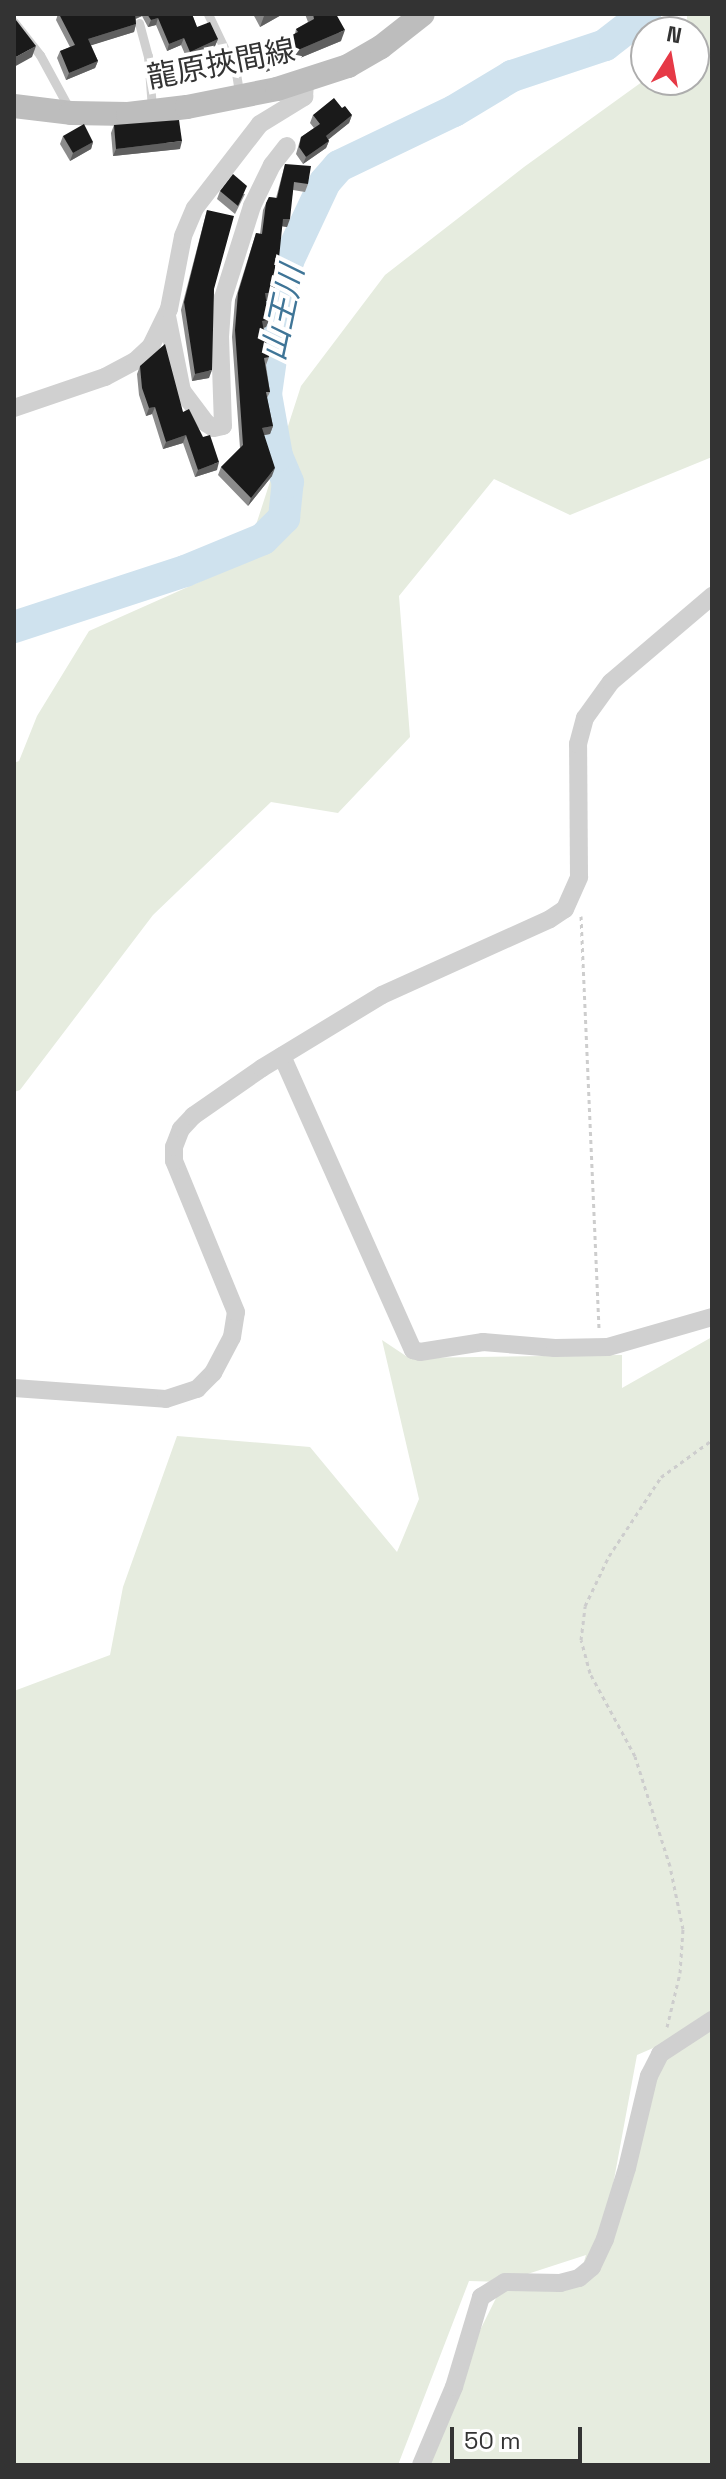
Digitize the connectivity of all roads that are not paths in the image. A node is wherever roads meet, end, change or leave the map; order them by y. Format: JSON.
{"nodes":[{"id":1,"x":208,"y":14,"type":"edge"},
{"id":2,"x":423,"y":14,"type":"edge"},
{"id":3,"x":14,"y":22,"type":"edge"},
{"id":4,"x":139,"y":23,"type":"edge"},
{"id":5,"x":305,"y":82,"type":"junction"},
{"id":6,"x":240,"y":96,"type":"junction"},
{"id":7,"x":14,"y":106,"type":"edge"},
{"id":8,"x":152,"y":112,"type":"junction"},
{"id":9,"x":71,"y":113,"type":"junction"},
{"id":10,"x":287,"y":146,"type":"dead end"},
{"id":11,"x":167,"y":316,"type":"junction"},
{"id":12,"x":14,"y":408,"type":"edge"},
{"id":13,"x":712,"y":596,"type":"edge"},
{"id":14,"x":282,"y":1056,"type":"junction"},
{"id":15,"x":712,"y":1317,"type":"edge"},
{"id":16,"x":14,"y":1388,"type":"edge"},
{"id":17,"x":712,"y":2020,"type":"edge"},
{"id":18,"x":421,"y":2465,"type":"edge"}],
"edges":[{"from":1,"to":6,"type":"lane"},
{"from":2,"to":5,"type":"main road","name":"龍原挾間線"},
{"from":3,"to":9,"type":"lane"},
{"from":4,"to":8,"type":"lane"},
{"from":5,"to":6,"type":"main road","name":"龍原挾間線"},
{"from":5,"to":11,"type":"street"},
{"from":6,"to":8,"type":"main road","name":"龍原挾間線"},
{"from":7,"to":9,"type":"main road","name":"龍原挾間線"},
{"from":8,"to":9,"type":"main road","name":"龍原挾間線"},
{"from":10,"to":11,"type":"street"},
{"from":11,"to":12,"type":"street"},
{"from":13,"to":14,"type":"street"},
{"from":14,"to":15,"type":"street"},
{"from":14,"to":16,"type":"street"},
{"from":17,"to":18,"type":"street"}]}
